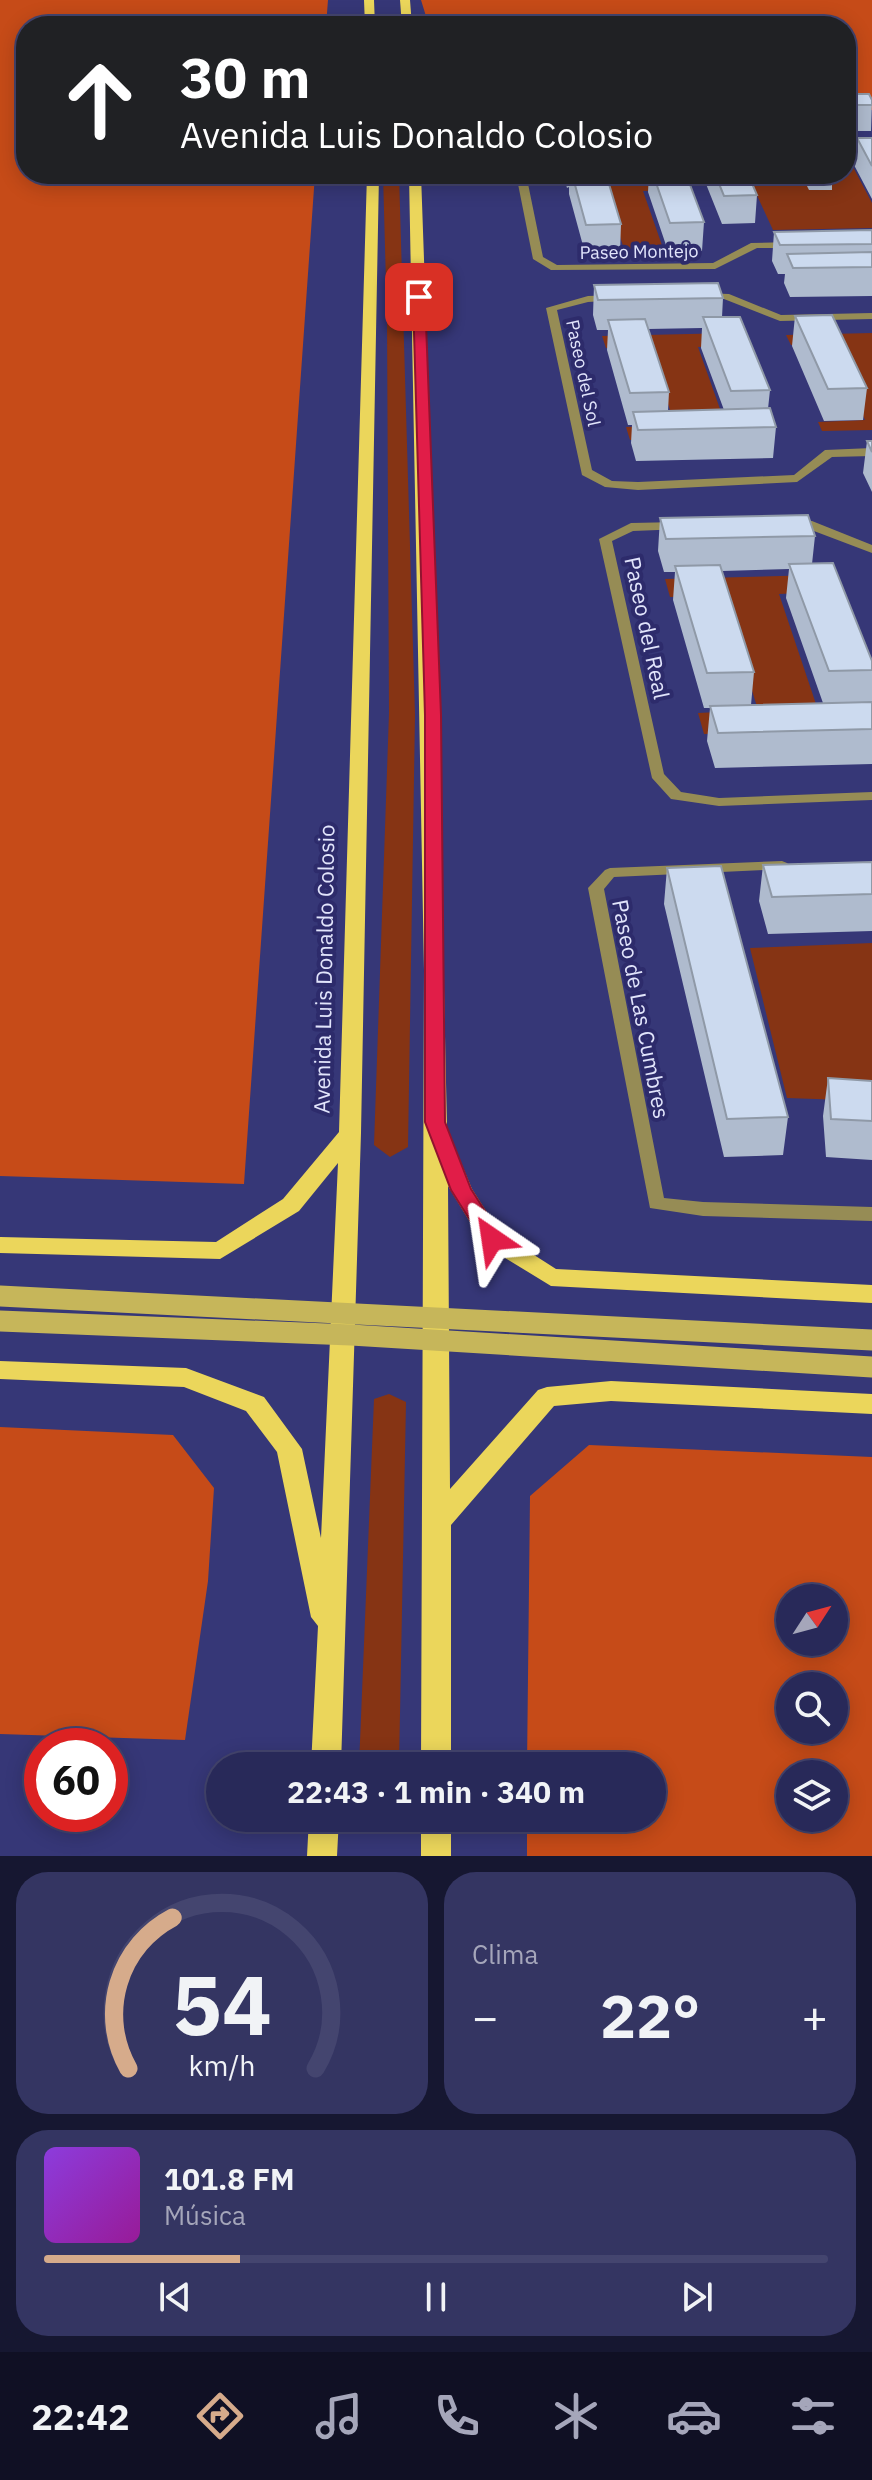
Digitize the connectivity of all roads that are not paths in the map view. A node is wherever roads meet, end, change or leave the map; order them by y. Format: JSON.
{"nodes":[{"id":1,"x":373,"y":184,"type":"edge"},
{"id":2,"x":415,"y":184,"type":"edge"},
{"id":3,"x":523,"y":184,"type":"edge"},
{"id":4,"x":813,"y":244,"type":"edge"},
{"id":5,"x":695,"y":297,"type":"edge"},
{"id":6,"x":634,"y":298,"type":"edge"},
{"id":7,"x":872,"y":316,"type":"edge"},
{"id":8,"x":872,"y":452,"type":"edge"},
{"id":9,"x":778,"y":524,"type":"edge"},
{"id":10,"x":690,"y":526,"type":"edge"},
{"id":11,"x":872,"y":549,"type":"edge"},
{"id":12,"x":872,"y":796,"type":"edge"},
{"id":13,"x":793,"y":866,"type":"edge"},
{"id":14,"x":435,"y":1122,"type":"junction"},
{"id":15,"x":350,"y":1133,"type":"junction"},
{"id":16,"x":872,"y":1214,"type":"edge"},
{"id":17,"x":0,"y":1245,"type":"edge"},
{"id":18,"x":872,"y":1294,"type":"edge"},
{"id":19,"x":0,"y":1296,"type":"edge"},
{"id":20,"x":0,"y":1321,"type":"edge"},
{"id":21,"x":872,"y":1340,"type":"edge"},
{"id":22,"x":872,"y":1367,"type":"edge"},
{"id":23,"x":0,"y":1370,"type":"edge"},
{"id":24,"x":872,"y":1404,"type":"edge"},
{"id":25,"x":438,"y":1521,"type":"junction"},
{"id":26,"x":332,"y":1648,"type":"junction"},
{"id":27,"x":327,"y":1752,"type":"edge"},
{"id":28,"x":436,"y":1752,"type":"edge"},
{"id":29,"x":323,"y":1832,"type":"edge"},
{"id":30,"x":436,"y":1832,"type":"edge"},
{"id":31,"x":322,"y":1856,"type":"edge"},
{"id":32,"x":436,"y":1856,"type":"edge"}],
"edges":[{"from":1,"to":15,"type":"main road","name":"Avenida Luis Donaldo Colosio"},
{"from":2,"to":14,"type":"main road"},
{"from":3,"to":4,"type":"street","name":"Paseo Montejo"},
{"from":5,"to":7,"type":"street"},
{"from":6,"to":8,"type":"street","name":"Paseo del Sol"},
{"from":9,"to":11,"type":"street"},
{"from":10,"to":12,"type":"street","name":"Paseo del Real"},
{"from":13,"to":16,"type":"street","name":"Paseo de Las Cumbres"},
{"from":14,"to":18,"type":"main road"},
{"from":14,"to":25,"type":"main road"},
{"from":15,"to":17,"type":"main road"},
{"from":15,"to":26,"type":"main road","name":"Avenida Luis Donaldo Colosio"},
{"from":19,"to":21,"type":"main road","bridge":true},
{"from":20,"to":22,"type":"main road","bridge":true},
{"from":23,"to":26,"type":"main road"},
{"from":24,"to":25,"type":"main road"},
{"from":25,"to":28,"type":"main road"},
{"from":26,"to":27,"type":"main road","name":"Avenida Luis Donaldo Colosio"},
{"from":29,"to":31,"type":"main road"},
{"from":30,"to":32,"type":"main road"}]}
